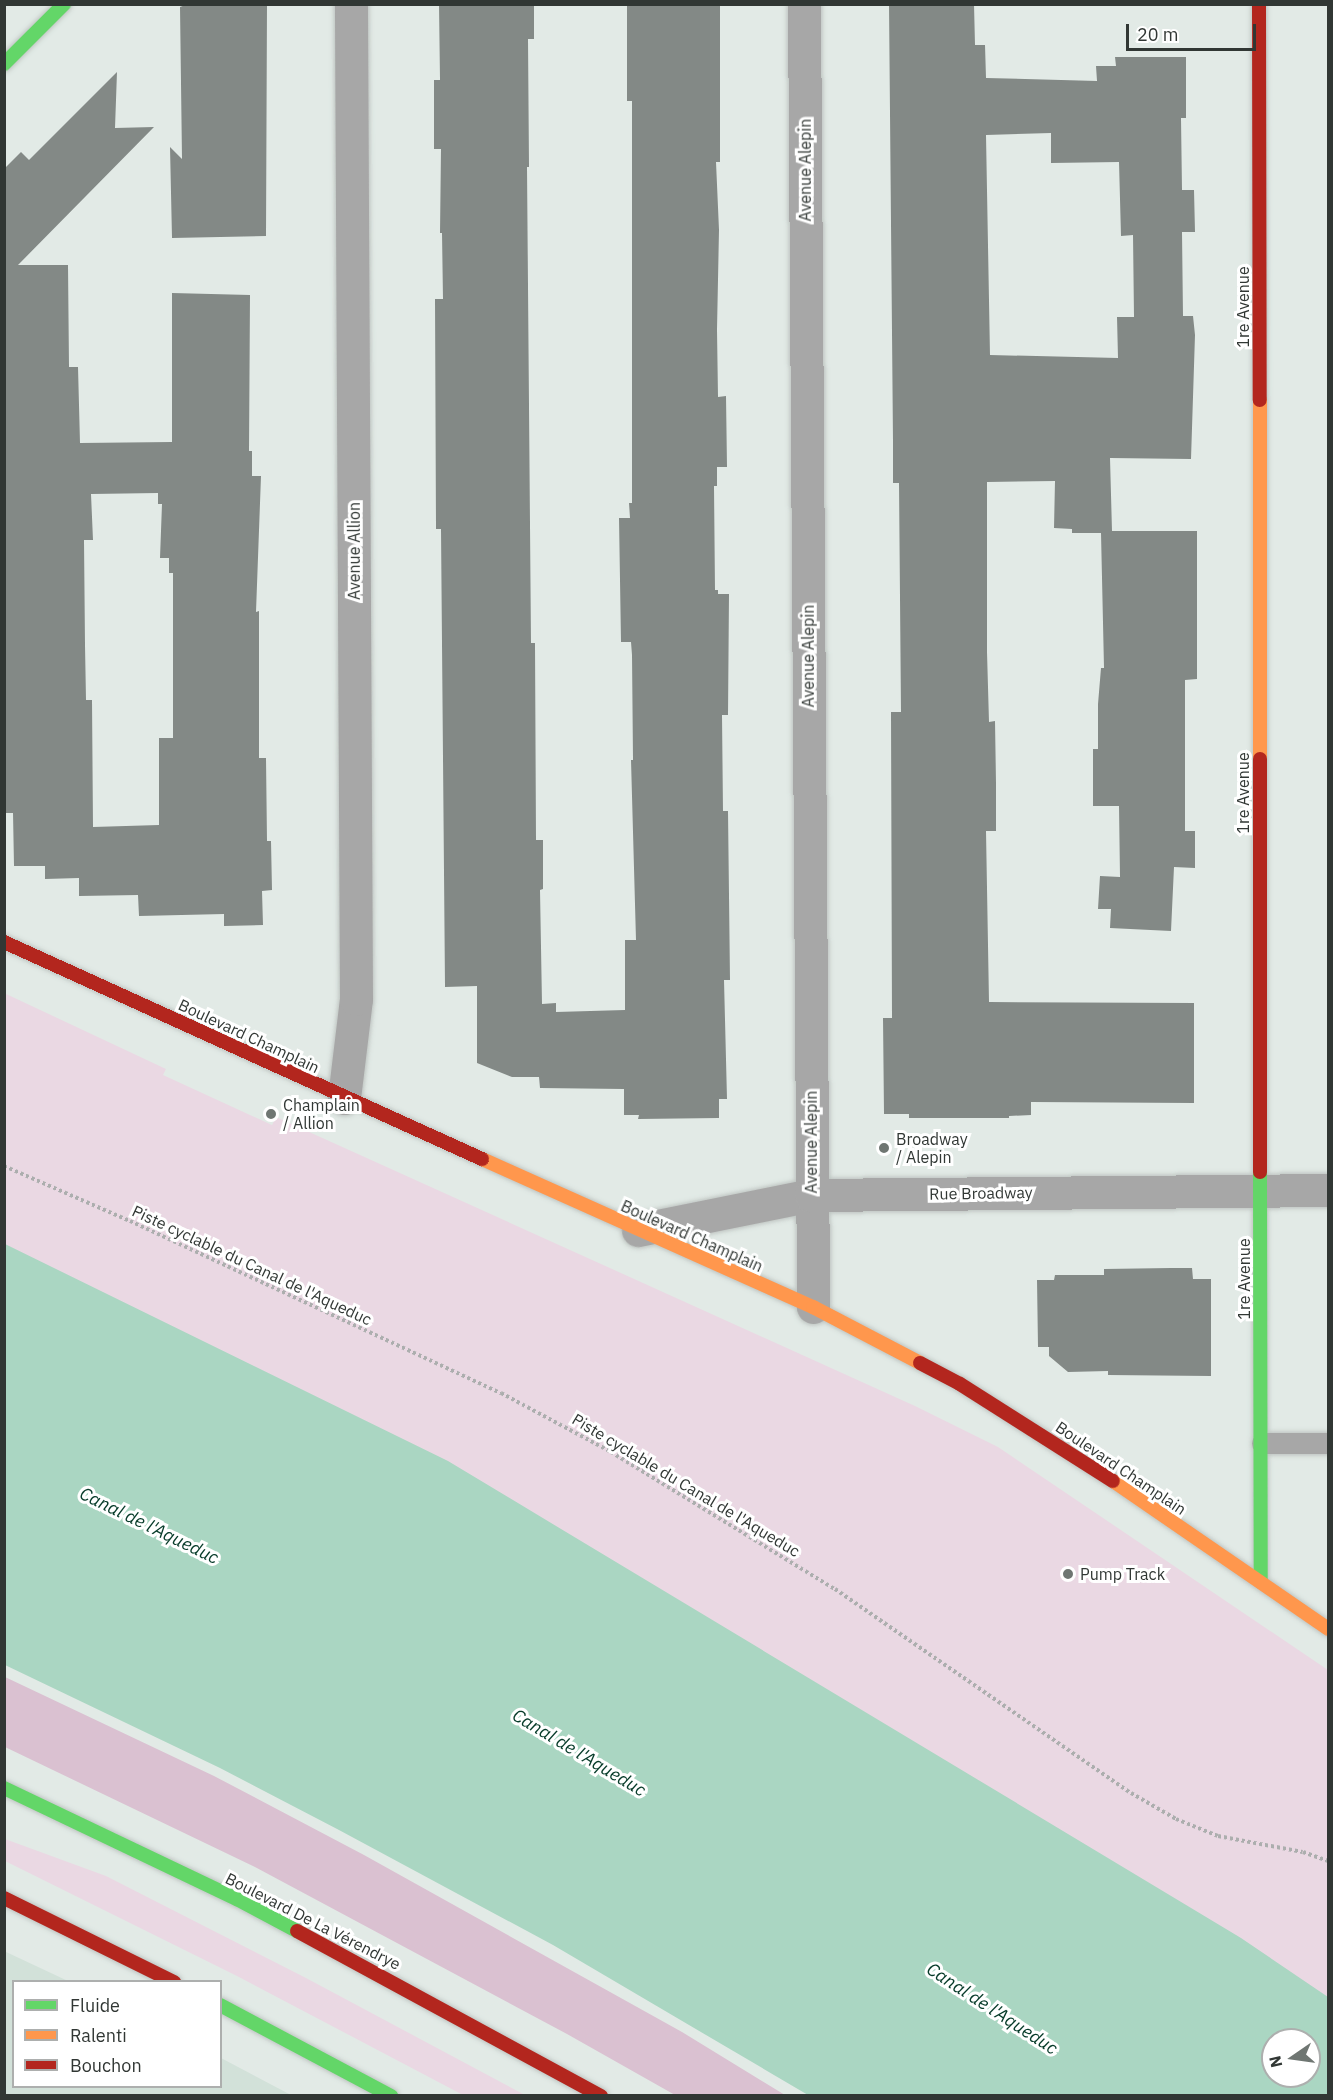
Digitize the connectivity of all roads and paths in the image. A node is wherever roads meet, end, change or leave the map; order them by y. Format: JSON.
{"nodes":[{"id":1,"x":64,"y":4,"type":"edge"},
{"id":2,"x":351,"y":4,"type":"edge"},
{"id":3,"x":804,"y":4,"type":"edge"},
{"id":4,"x":1259,"y":4,"type":"edge"},
{"id":5,"x":4,"y":64,"type":"edge"},
{"id":6,"x":4,"y":942,"type":"edge"},
{"id":7,"x":344,"y":1098,"type":"junction"},
{"id":8,"x":4,"y":1166,"type":"edge"},
{"id":9,"x":1260,"y":1190,"type":"junction"},
{"id":10,"x":1329,"y":1190,"type":"edge"},
{"id":11,"x":811,"y":1195,"type":"junction"},
{"id":12,"x":638,"y":1230,"type":"junction"},
{"id":13,"x":813,"y":1307,"type":"junction"},
{"id":14,"x":1262,"y":1443,"type":"junction"},
{"id":15,"x":1329,"y":1443,"type":"edge"},
{"id":16,"x":1261,"y":1581,"type":"junction"},
{"id":17,"x":1329,"y":1629,"type":"edge"},
{"id":18,"x":4,"y":1788,"type":"edge"},
{"id":19,"x":1329,"y":1862,"type":"edge"},
{"id":20,"x":4,"y":1898,"type":"edge"},
{"id":21,"x":170,"y":1980,"type":"edge"},
{"id":22,"x":222,"y":2007,"type":"edge"},
{"id":23,"x":391,"y":2096,"type":"edge"},
{"id":24,"x":601,"y":2096,"type":"edge"}],
"edges":[{"from":1,"to":5,"type":"main road"},
{"from":2,"to":7,"type":"street","name":"Avenue Allion"},
{"from":3,"to":11,"type":"street","name":"Avenue Alepin"},
{"from":4,"to":9,"type":"main road","name":"1re Avenue"},
{"from":6,"to":7,"type":"main road","name":"Boulevard Champlain"},
{"from":7,"to":12,"type":"main road","name":"Boulevard Champlain"},
{"from":8,"to":19,"type":"path","name":"Piste cyclable du Canal de l'Aqueduc"},
{"from":9,"to":10,"type":"street","name":"Rue Broadway"},
{"from":9,"to":11,"type":"street","name":"Rue Broadway"},
{"from":9,"to":14,"type":"main road","name":"1re Avenue"},
{"from":11,"to":12,"type":"street","name":"Rue Broadway"},
{"from":11,"to":13,"type":"street","name":"Avenue Alepin"},
{"from":12,"to":13,"type":"main road","name":"Boulevard Champlain"},
{"from":13,"to":16,"type":"main road","name":"Boulevard Champlain"},
{"from":14,"to":15,"type":"lane"},
{"from":14,"to":16,"type":"main road","name":"1re Avenue"},
{"from":16,"to":17,"type":"main road","name":"Boulevard Champlain"},
{"from":18,"to":24,"type":"main road","name":"Boulevard De La Vérendrye"},
{"from":20,"to":21,"type":"main road"},
{"from":22,"to":23,"type":"main road"}]}
